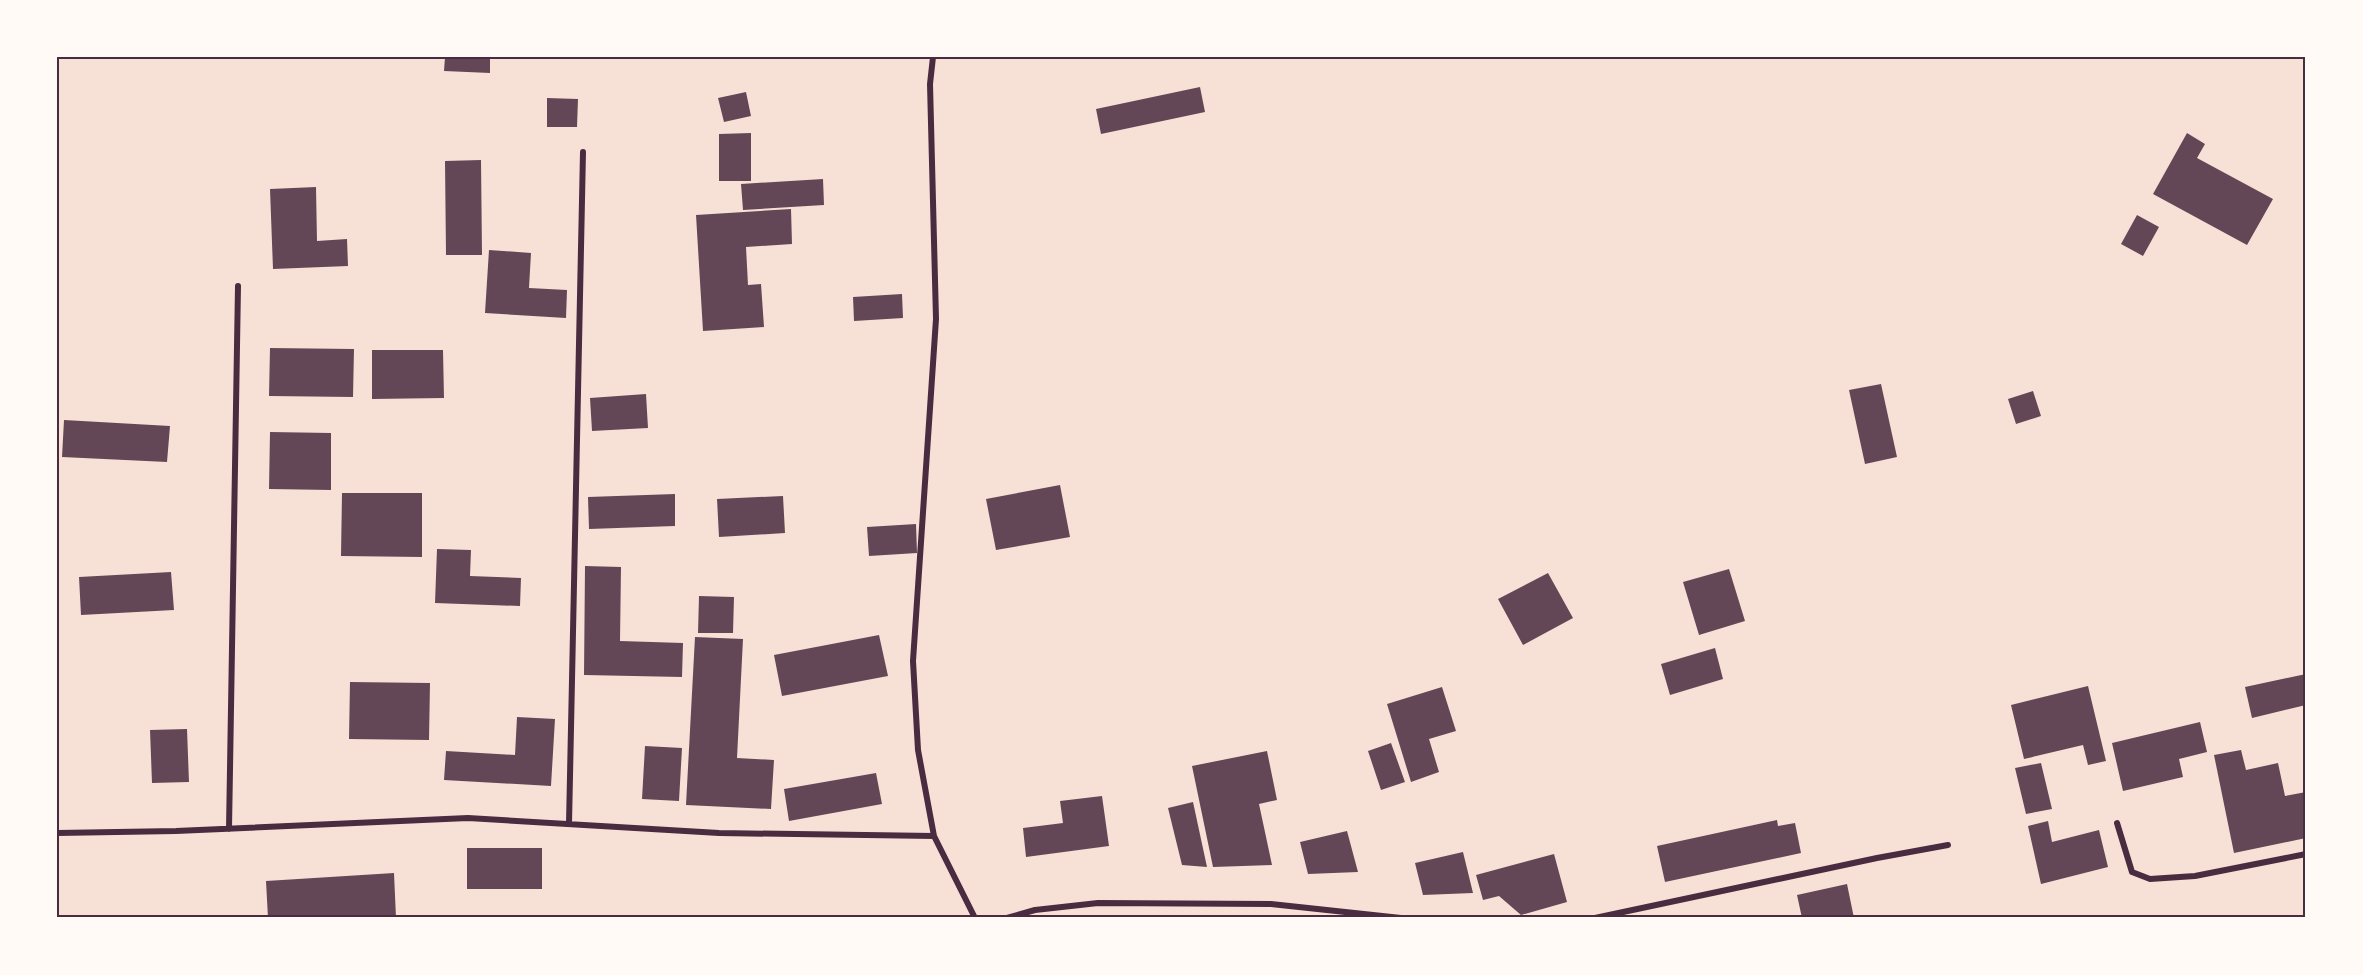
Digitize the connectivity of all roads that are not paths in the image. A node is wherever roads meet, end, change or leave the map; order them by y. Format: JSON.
{"nodes":[{"id":1,"x":933,"y":57,"type":"edge"},
{"id":2,"x":583,"y":152,"type":"dead end"},
{"id":3,"x":238,"y":286,"type":"dead end"},
{"id":4,"x":2117,"y":823,"type":"dead end"},
{"id":5,"x":569,"y":824,"type":"junction"},
{"id":6,"x":229,"y":829,"type":"junction"},
{"id":7,"x":57,"y":833,"type":"edge"},
{"id":8,"x":934,"y":836,"type":"junction"},
{"id":9,"x":1948,"y":844,"type":"dead end"},
{"id":10,"x":2306,"y":854,"type":"edge"},
{"id":11,"x":975,"y":918,"type":"edge"},
{"id":12,"x":1007,"y":918,"type":"edge"},
{"id":13,"x":1401,"y":918,"type":"edge"},
{"id":14,"x":1595,"y":918,"type":"edge"}],
"edges":[{"from":1,"to":8,"type":"street"},
{"from":2,"to":5,"type":"street"},
{"from":3,"to":6,"type":"street"},
{"from":4,"to":10,"type":"street"},
{"from":5,"to":6,"type":"street"},
{"from":5,"to":8,"type":"street"},
{"from":6,"to":7,"type":"street"},
{"from":8,"to":11,"type":"street"},
{"from":9,"to":14,"type":"street"},
{"from":12,"to":13,"type":"street"}]}
